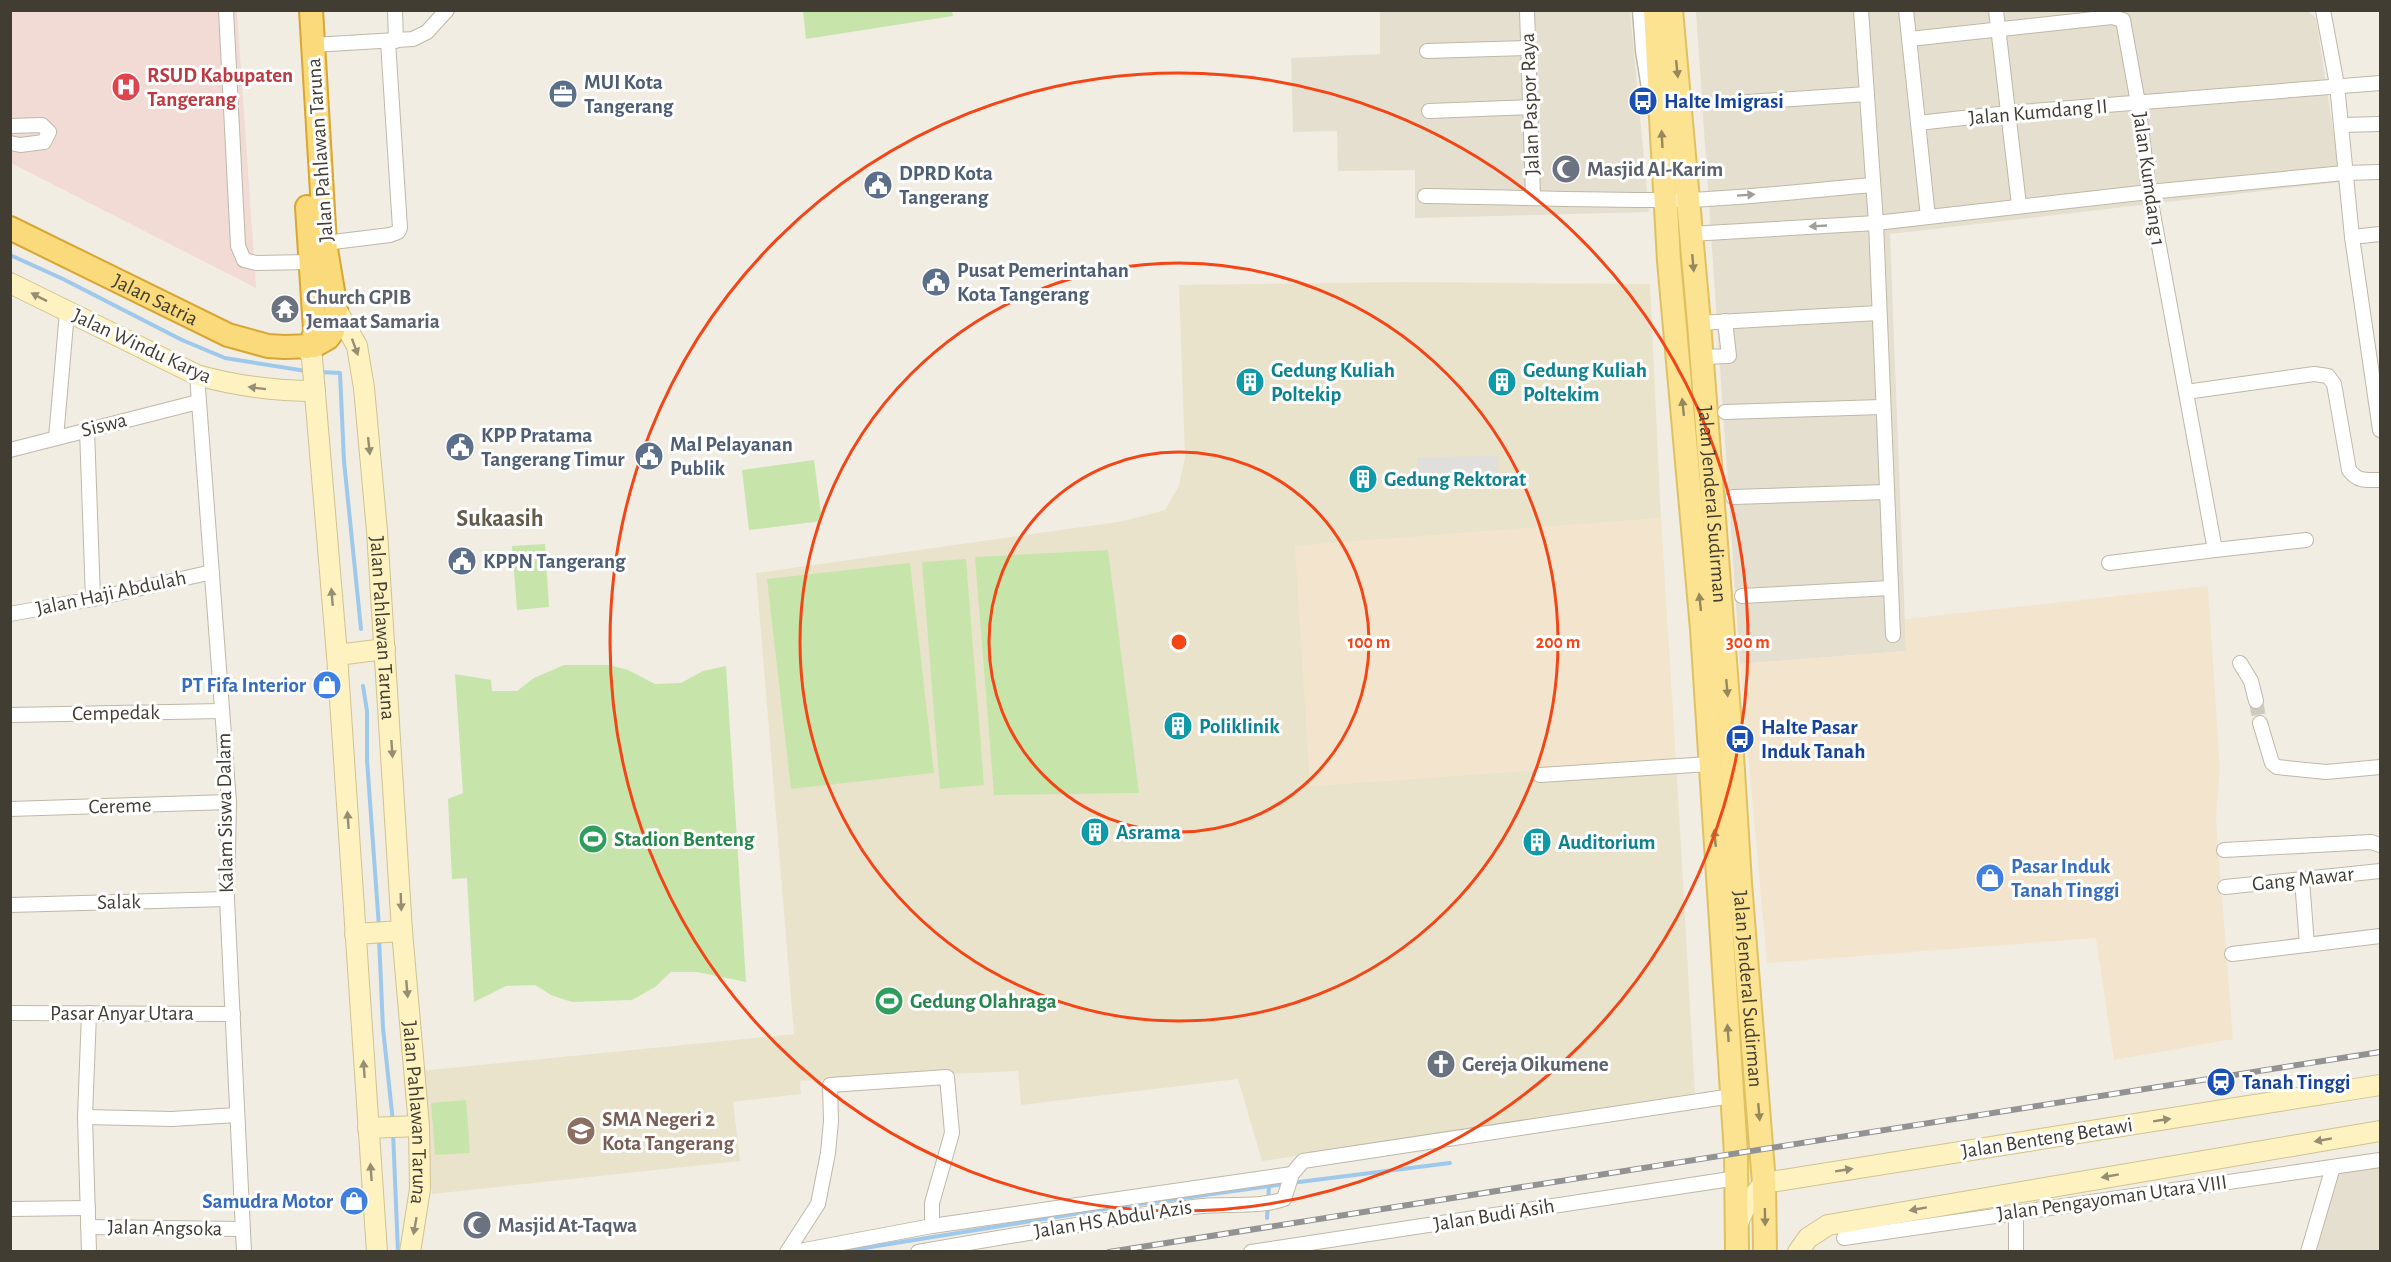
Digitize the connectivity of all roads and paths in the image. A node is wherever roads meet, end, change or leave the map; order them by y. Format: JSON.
{"nodes":[{"id":1,"x":226,"y":10,"type":"edge"},
{"id":2,"x":296,"y":10,"type":"edge"},
{"id":3,"x":311,"y":10,"type":"edge"},
{"id":4,"x":395,"y":10,"type":"edge"},
{"id":5,"x":447,"y":10,"type":"edge"},
{"id":6,"x":1527,"y":10,"type":"edge"},
{"id":7,"x":1642,"y":10,"type":"edge"},
{"id":8,"x":1654,"y":10,"type":"edge"},
{"id":9,"x":1671,"y":10,"type":"edge"},
{"id":10,"x":1861,"y":10,"type":"edge"},
{"id":11,"x":1906,"y":10,"type":"edge"},
{"id":12,"x":1996,"y":10,"type":"edge"},
{"id":13,"x":2323,"y":10,"type":"edge"},
{"id":14,"x":1998,"y":28,"type":"junction"},
{"id":15,"x":1910,"y":39,"type":"junction"},
{"id":16,"x":392,"y":41,"type":"junction"},
{"id":17,"x":313,"y":45,"type":"junction"},
{"id":18,"x":1528,"y":48,"type":"junction"},
{"id":19,"x":1427,"y":51,"type":"dead end"},
{"id":20,"x":2380,"y":83,"type":"edge"},
{"id":21,"x":2337,"y":85,"type":"junction"},
{"id":22,"x":1867,"y":94,"type":"junction"},
{"id":23,"x":1732,"y":103,"type":"dead end"},
{"id":24,"x":2138,"y":103,"type":"junction"},
{"id":25,"x":1530,"y":108,"type":"junction"},
{"id":26,"x":1429,"y":111,"type":"dead end"},
{"id":27,"x":1661,"y":112,"type":"junction"},
{"id":28,"x":2008,"y":113,"type":"junction"},
{"id":29,"x":1918,"y":123,"type":"junction"},
{"id":30,"x":2380,"y":124,"type":"edge"},
{"id":31,"x":2342,"y":125,"type":"junction"},
{"id":32,"x":10,"y":126,"type":"edge"},
{"id":33,"x":10,"y":143,"type":"edge"},
{"id":34,"x":2380,"y":172,"type":"edge"},
{"id":35,"x":2344,"y":173,"type":"junction"},
{"id":36,"x":1873,"y":185,"type":"junction"},
{"id":37,"x":2149,"y":192,"type":"junction"},
{"id":38,"x":1425,"y":196,"type":"dead end"},
{"id":39,"x":1533,"y":197,"type":"junction"},
{"id":40,"x":1665,"y":200,"type":"junction"},
{"id":41,"x":1688,"y":200,"type":"junction"},
{"id":42,"x":2019,"y":205,"type":"junction"},
{"id":43,"x":1928,"y":217,"type":"junction"},
{"id":44,"x":1876,"y":223,"type":"junction"},
{"id":45,"x":10,"y":228,"type":"edge"},
{"id":46,"x":1690,"y":234,"type":"junction"},
{"id":47,"x":2380,"y":234,"type":"edge"},
{"id":48,"x":2352,"y":237,"type":"junction"},
{"id":49,"x":325,"y":243,"type":"junction"},
{"id":50,"x":310,"y":262,"type":"junction"},
{"id":51,"x":10,"y":283,"type":"edge"},
{"id":52,"x":336,"y":309,"type":"junction"},
{"id":53,"x":67,"y":312,"type":"junction"},
{"id":54,"x":1879,"y":313,"type":"junction"},
{"id":55,"x":1725,"y":321,"type":"junction"},
{"id":56,"x":1699,"y":322,"type":"junction"},
{"id":57,"x":2380,"y":334,"type":"edge"},
{"id":58,"x":2366,"y":335,"type":"junction"},
{"id":59,"x":310,"y":352,"type":"junction"},
{"id":60,"x":1701,"y":357,"type":"junction"},
{"id":61,"x":197,"y":375,"type":"junction"},
{"id":62,"x":315,"y":387,"type":"junction"},
{"id":63,"x":2186,"y":392,"type":"junction"},
{"id":64,"x":198,"y":402,"type":"junction"},
{"id":65,"x":1882,"y":407,"type":"junction"},
{"id":66,"x":1725,"y":412,"type":"dead end"},
{"id":67,"x":2380,"y":422,"type":"edge"},
{"id":68,"x":87,"y":430,"type":"junction"},
{"id":69,"x":57,"y":438,"type":"junction"},
{"id":70,"x":10,"y":450,"type":"edge"},
{"id":71,"x":2380,"y":480,"type":"edge"},
{"id":72,"x":1886,"y":492,"type":"junction"},
{"id":73,"x":1733,"y":497,"type":"dead end"},
{"id":74,"x":2306,"y":540,"type":"dead end"},
{"id":75,"x":2215,"y":550,"type":"junction"},
{"id":76,"x":2109,"y":563,"type":"dead end"},
{"id":77,"x":212,"y":572,"type":"junction"},
{"id":78,"x":1890,"y":588,"type":"junction"},
{"id":79,"x":1742,"y":596,"type":"dead end"},
{"id":80,"x":93,"y":599,"type":"junction"},
{"id":81,"x":10,"y":614,"type":"edge"},
{"id":82,"x":1893,"y":635,"type":"dead end"},
{"id":83,"x":385,"y":649,"type":"junction"},
{"id":84,"x":337,"y":655,"type":"junction"},
{"id":85,"x":2241,"y":663,"type":"dead end"},
{"id":86,"x":2256,"y":701,"type":"tunnel mouth"},
{"id":87,"x":222,"y":711,"type":"junction"},
{"id":88,"x":10,"y":715,"type":"edge"},
{"id":89,"x":2260,"y":723,"type":"tunnel mouth"},
{"id":90,"x":1710,"y":764,"type":"junction"},
{"id":91,"x":2380,"y":767,"type":"edge"},
{"id":92,"x":1540,"y":775,"type":"dead end"},
{"id":93,"x":229,"y":802,"type":"junction"},
{"id":94,"x":10,"y":809,"type":"edge"},
{"id":95,"x":2380,"y":845,"type":"edge"},
{"id":96,"x":2224,"y":850,"type":"dead end"},
{"id":97,"x":2380,"y":871,"type":"edge"},
{"id":98,"x":2302,"y":880,"type":"junction"},
{"id":99,"x":2225,"y":887,"type":"dead end"},
{"id":100,"x":227,"y":899,"type":"junction"},
{"id":101,"x":10,"y":905,"type":"edge"},
{"id":102,"x":397,"y":931,"type":"junction"},
{"id":103,"x":359,"y":934,"type":"junction"},
{"id":104,"x":2380,"y":936,"type":"edge"},
{"id":105,"x":2307,"y":945,"type":"junction"},
{"id":106,"x":2232,"y":954,"type":"dead end"},
{"id":107,"x":10,"y":1012,"type":"edge"},
{"id":108,"x":89,"y":1013,"type":"junction"},
{"id":109,"x":233,"y":1014,"type":"junction"},
{"id":110,"x":2380,"y":1085,"type":"edge"},
{"id":111,"x":1732,"y":1096,"type":"junction"},
{"id":112,"x":237,"y":1115,"type":"junction"},
{"id":113,"x":86,"y":1117,"type":"junction"},
{"id":114,"x":415,"y":1126,"type":"junction"},
{"id":115,"x":372,"y":1127,"type":"junction"},
{"id":116,"x":2380,"y":1131,"type":"edge"},
{"id":117,"x":2380,"y":1160,"type":"edge"},
{"id":118,"x":2333,"y":1167,"type":"junction"},
{"id":119,"x":1291,"y":1178,"type":"junction"},
{"id":120,"x":1737,"y":1178,"type":"junction"},
{"id":121,"x":1764,"y":1183,"type":"junction"},
{"id":122,"x":1228,"y":1184,"type":"junction"},
{"id":123,"x":1197,"y":1197,"type":"junction"},
{"id":124,"x":1112,"y":1200,"type":"junction"},
{"id":125,"x":1090,"y":1204,"type":"junction"},
{"id":126,"x":1228,"y":1204,"type":"junction"},
{"id":127,"x":88,"y":1208,"type":"junction"},
{"id":128,"x":10,"y":1209,"type":"edge"},
{"id":129,"x":2016,"y":1212,"type":"junction"},
{"id":130,"x":1113,"y":1218,"type":"junction"},
{"id":131,"x":1091,"y":1221,"type":"junction"},
{"id":132,"x":1737,"y":1225,"type":"junction"},
{"id":133,"x":932,"y":1226,"type":"junction"},
{"id":134,"x":88,"y":1227,"type":"junction"},
{"id":135,"x":242,"y":1229,"type":"junction"},
{"id":136,"x":1844,"y":1238,"type":"dead end"},
{"id":137,"x":89,"y":1251,"type":"edge"},
{"id":138,"x":243,"y":1251,"type":"edge"},
{"id":139,"x":377,"y":1251,"type":"edge"},
{"id":140,"x":410,"y":1251,"type":"edge"},
{"id":141,"x":787,"y":1251,"type":"edge"},
{"id":142,"x":794,"y":1251,"type":"edge"},
{"id":143,"x":918,"y":1251,"type":"edge"},
{"id":144,"x":1253,"y":1251,"type":"edge"},
{"id":145,"x":1737,"y":1251,"type":"edge"},
{"id":146,"x":1765,"y":1251,"type":"edge"},
{"id":147,"x":1798,"y":1251,"type":"edge"},
{"id":148,"x":2016,"y":1251,"type":"edge"},
{"id":149,"x":2308,"y":1251,"type":"edge"}],
"edges":[{"from":1,"to":50,"type":"street"},
{"from":2,"to":50,"type":"highway","name":"Jalan Pahlawan Taruna"},
{"from":3,"to":17,"type":"highway","name":"Jalan Pahlawan Taruna"},
{"from":4,"to":16,"type":"street"},
{"from":5,"to":16,"type":"street"},
{"from":6,"to":18,"type":"street","name":"Jalan Paspor Raya"},
{"from":7,"to":27,"type":"street","name":"Jalan Jenderal Sudirman"},
{"from":8,"to":27,"type":"main road","name":"Jalan Jenderal Sudirman"},
{"from":9,"to":41,"type":"main road","name":"Jalan Jenderal Sudirman","one_way":true},
{"from":10,"to":22,"type":"street"},
{"from":11,"to":15,"type":"street"},
{"from":12,"to":14,"type":"street"},
{"from":13,"to":21,"type":"street"},
{"from":14,"to":15,"type":"street","name":"Jalan Kumdang 1"},
{"from":14,"to":24,"type":"street","name":"Jalan Kumdang 1"},
{"from":14,"to":28,"type":"street"},
{"from":15,"to":29,"type":"street"},
{"from":16,"to":17,"type":"street"},
{"from":16,"to":49,"type":"street"},
{"from":17,"to":49,"type":"highway","name":"Jalan Pahlawan Taruna"},
{"from":18,"to":19,"type":"street"},
{"from":18,"to":25,"type":"street","name":"Jalan Paspor Raya"},
{"from":20,"to":21,"type":"street","name":"Jalan Kumdang II"},
{"from":21,"to":24,"type":"street","name":"Jalan Kumdang II"},
{"from":21,"to":31,"type":"street"},
{"from":22,"to":23,"type":"street"},
{"from":22,"to":36,"type":"street"},
{"from":24,"to":28,"type":"street","name":"Jalan Kumdang II"},
{"from":24,"to":37,"type":"street","name":"Jalan Kumdang 1"},
{"from":25,"to":26,"type":"street"},
{"from":25,"to":39,"type":"street","name":"Jalan Paspor Raya"},
{"from":40,"to":27,"type":"main road","name":"Jalan Jenderal Sudirman","one_way":true},
{"from":28,"to":29,"type":"street","name":"Jalan Kumdang II"},
{"from":28,"to":42,"type":"street"},
{"from":29,"to":43,"type":"street"},
{"from":30,"to":31,"type":"street"},
{"from":31,"to":35,"type":"street"},
{"from":32,"to":33,"type":"street"},
{"from":34,"to":35,"type":"street"},
{"from":35,"to":37,"type":"street"},
{"from":35,"to":48,"type":"street"},
{"from":41,"to":36,"type":"street","one_way":true},
{"from":36,"to":44,"type":"street"},
{"from":37,"to":42,"type":"street"},
{"from":37,"to":63,"type":"street","name":"Jalan Kumdang 1"},
{"from":38,"to":39,"type":"street"},
{"from":39,"to":40,"type":"street"},
{"from":40,"to":41,"type":"street"},
{"from":90,"to":40,"type":"main road","name":"Jalan Jenderal Sudirman","one_way":true},
{"from":41,"to":46,"type":"main road","name":"Jalan Jenderal Sudirman"},
{"from":42,"to":43,"type":"street"},
{"from":43,"to":44,"type":"street"},
{"from":44,"to":46,"type":"street","one_way":true},
{"from":44,"to":54,"type":"street"},
{"from":45,"to":59,"type":"highway","name":"Jalan Satria"},
{"from":46,"to":56,"type":"main road","name":"Jalan Jenderal Sudirman","one_way":true},
{"from":47,"to":48,"type":"street"},
{"from":48,"to":58,"type":"street"},
{"from":49,"to":52,"type":"highway","name":"Jalan Pahlawan Taruna"},
{"from":50,"to":59,"type":"highway","name":"Jalan Pahlawan Taruna"},
{"from":53,"to":51,"type":"main road","name":"Jalan Windu Karya","one_way":true},
{"from":52,"to":59,"type":"highway"},
{"from":52,"to":83,"type":"main road","name":"Jalan Pahlawan Taruna","one_way":true},
{"from":53,"to":61,"type":"main road","name":"Jalan Windu Karya"},
{"from":53,"to":69,"type":"street"},
{"from":54,"to":55,"type":"street"},
{"from":54,"to":65,"type":"street"},
{"from":55,"to":56,"type":"street"},
{"from":55,"to":60,"type":"street"},
{"from":56,"to":60,"type":"main road","name":"Jalan Jenderal Sudirman"},
{"from":57,"to":58,"type":"street"},
{"from":58,"to":67,"type":"street"},
{"from":59,"to":62,"type":"main road","name":"Jalan Pahlawan Taruna"},
{"from":60,"to":121,"type":"main road","name":"Jalan Jenderal Sudirman","one_way":true},
{"from":62,"to":61,"type":"main road","name":"Jalan Windu Karya","one_way":true},
{"from":61,"to":64,"type":"street","name":"Kalam Siswa Dalam"},
{"from":84,"to":62,"type":"main road","name":"Jalan Pahlawan Taruna","one_way":true},
{"from":63,"to":71,"type":"street"},
{"from":63,"to":75,"type":"street","name":"Jalan Kumdang 1"},
{"from":64,"to":68,"type":"street","name":"Siswa"},
{"from":64,"to":77,"type":"street","name":"Kalam Siswa Dalam"},
{"from":65,"to":66,"type":"street"},
{"from":65,"to":72,"type":"street"},
{"from":68,"to":69,"type":"street","name":"Siswa"},
{"from":68,"to":80,"type":"street"},
{"from":69,"to":70,"type":"street","name":"Siswa"},
{"from":72,"to":73,"type":"street"},
{"from":72,"to":78,"type":"street"},
{"from":74,"to":75,"type":"street"},
{"from":75,"to":76,"type":"street"},
{"from":77,"to":80,"type":"street","name":"Jalan Haji Abdulah"},
{"from":77,"to":87,"type":"street","name":"Kalam Siswa Dalam"},
{"from":78,"to":79,"type":"street"},
{"from":78,"to":82,"type":"street"},
{"from":80,"to":81,"type":"street","name":"Jalan Haji Abdulah"},
{"from":83,"to":84,"type":"main road"},
{"from":83,"to":102,"type":"main road","name":"Jalan Pahlawan Taruna","one_way":true},
{"from":103,"to":84,"type":"main road","name":"Jalan Pahlawan Taruna","one_way":true},
{"from":85,"to":86,"type":"street"},
{"from":87,"to":88,"type":"street","name":"Cempedak"},
{"from":87,"to":93,"type":"street","name":"Kalam Siswa Dalam"},
{"from":89,"to":91,"type":"street"},
{"from":90,"to":92,"type":"street"},
{"from":111,"to":90,"type":"main road","name":"Jalan Jenderal Sudirman","one_way":true},
{"from":93,"to":94,"type":"street","name":"Cereme"},
{"from":93,"to":100,"type":"street","name":"Kalam Siswa Dalam"},
{"from":95,"to":96,"type":"street"},
{"from":97,"to":98,"type":"street","name":"Gang Mawar"},
{"from":98,"to":99,"type":"street","name":"Gang Mawar"},
{"from":98,"to":105,"type":"street"},
{"from":100,"to":101,"type":"street","name":"Salak"},
{"from":100,"to":109,"type":"street","name":"Kalam Siswa Dalam"},
{"from":102,"to":103,"type":"main road"},
{"from":102,"to":114,"type":"main road","name":"Jalan Pahlawan Taruna","one_way":true},
{"from":115,"to":103,"type":"main road","name":"Jalan Pahlawan Taruna","one_way":true},
{"from":104,"to":105,"type":"street"},
{"from":105,"to":106,"type":"street"},
{"from":107,"to":108,"type":"street","name":"Pasar Anyar Utara"},
{"from":108,"to":109,"type":"street","name":"Pasar Anyar Utara"},
{"from":108,"to":113,"type":"street"},
{"from":109,"to":112,"type":"street","name":"Kalam Siswa Dalam"},
{"from":121,"to":110,"type":"main road","name":"Jalan Benteng Betawi","one_way":true},
{"from":111,"to":119,"type":"street"},
{"from":111,"to":120,"type":"main road","name":"Jalan Jenderal Sudirman"},
{"from":112,"to":113,"type":"street"},
{"from":112,"to":135,"type":"street","name":"Kalam Siswa Dalam"},
{"from":113,"to":127,"type":"street"},
{"from":114,"to":115,"type":"main road"},
{"from":114,"to":140,"type":"main road","name":"Jalan Pahlawan Taruna","one_way":true},
{"from":139,"to":115,"type":"main road","name":"Jalan Pahlawan Taruna","one_way":true},
{"from":116,"to":147,"type":"main road","one_way":true},
{"from":117,"to":118,"type":"street","name":"Jalan Pengayoman Utara VIII"},
{"from":118,"to":129,"type":"street","name":"Jalan Pengayoman Utara VIII"},
{"from":118,"to":149,"type":"street"},
{"from":119,"to":122,"type":"street"},
{"from":119,"to":126,"type":"street","name":"Jalan HS Abdul Azis"},
{"from":120,"to":132,"type":"main road","name":"Jalan Jenderal Sudirman"},
{"from":120,"to":144,"type":"street","name":"Jalan Budi Asih"},
{"from":121,"to":132,"type":"main road"},
{"from":121,"to":146,"type":"main road","name":"Jalan Jenderal Sudirman","one_way":true},
{"from":122,"to":123,"type":"street"},
{"from":122,"to":126,"type":"street"},
{"from":123,"to":124,"type":"street"},
{"from":123,"to":126,"type":"street","name":"Jalan HS Abdul Azis"},
{"from":123,"to":130,"type":"street","name":"Jalan HS Abdul Azis"},
{"from":124,"to":125,"type":"street"},
{"from":124,"to":130,"type":"street"},
{"from":125,"to":131,"type":"street"},
{"from":125,"to":133,"type":"street"},
{"from":127,"to":128,"type":"street"},
{"from":127,"to":134,"type":"street"},
{"from":129,"to":136,"type":"street","name":"Jalan Pengayoman Utara VIII"},
{"from":129,"to":148,"type":"street"},
{"from":130,"to":131,"type":"street","name":"Jalan HS Abdul Azis"},
{"from":131,"to":143,"type":"street","name":"Jalan HS Abdul Azis"},
{"from":132,"to":145,"type":"main road","name":"Jalan Jenderal Sudirman"},
{"from":133,"to":141,"type":"street"},
{"from":133,"to":142,"type":"street"},
{"from":134,"to":135,"type":"street","name":"Jalan Angsoka"},
{"from":134,"to":137,"type":"street"},
{"from":135,"to":138,"type":"street","name":"Kalam Siswa Dalam"}]}
